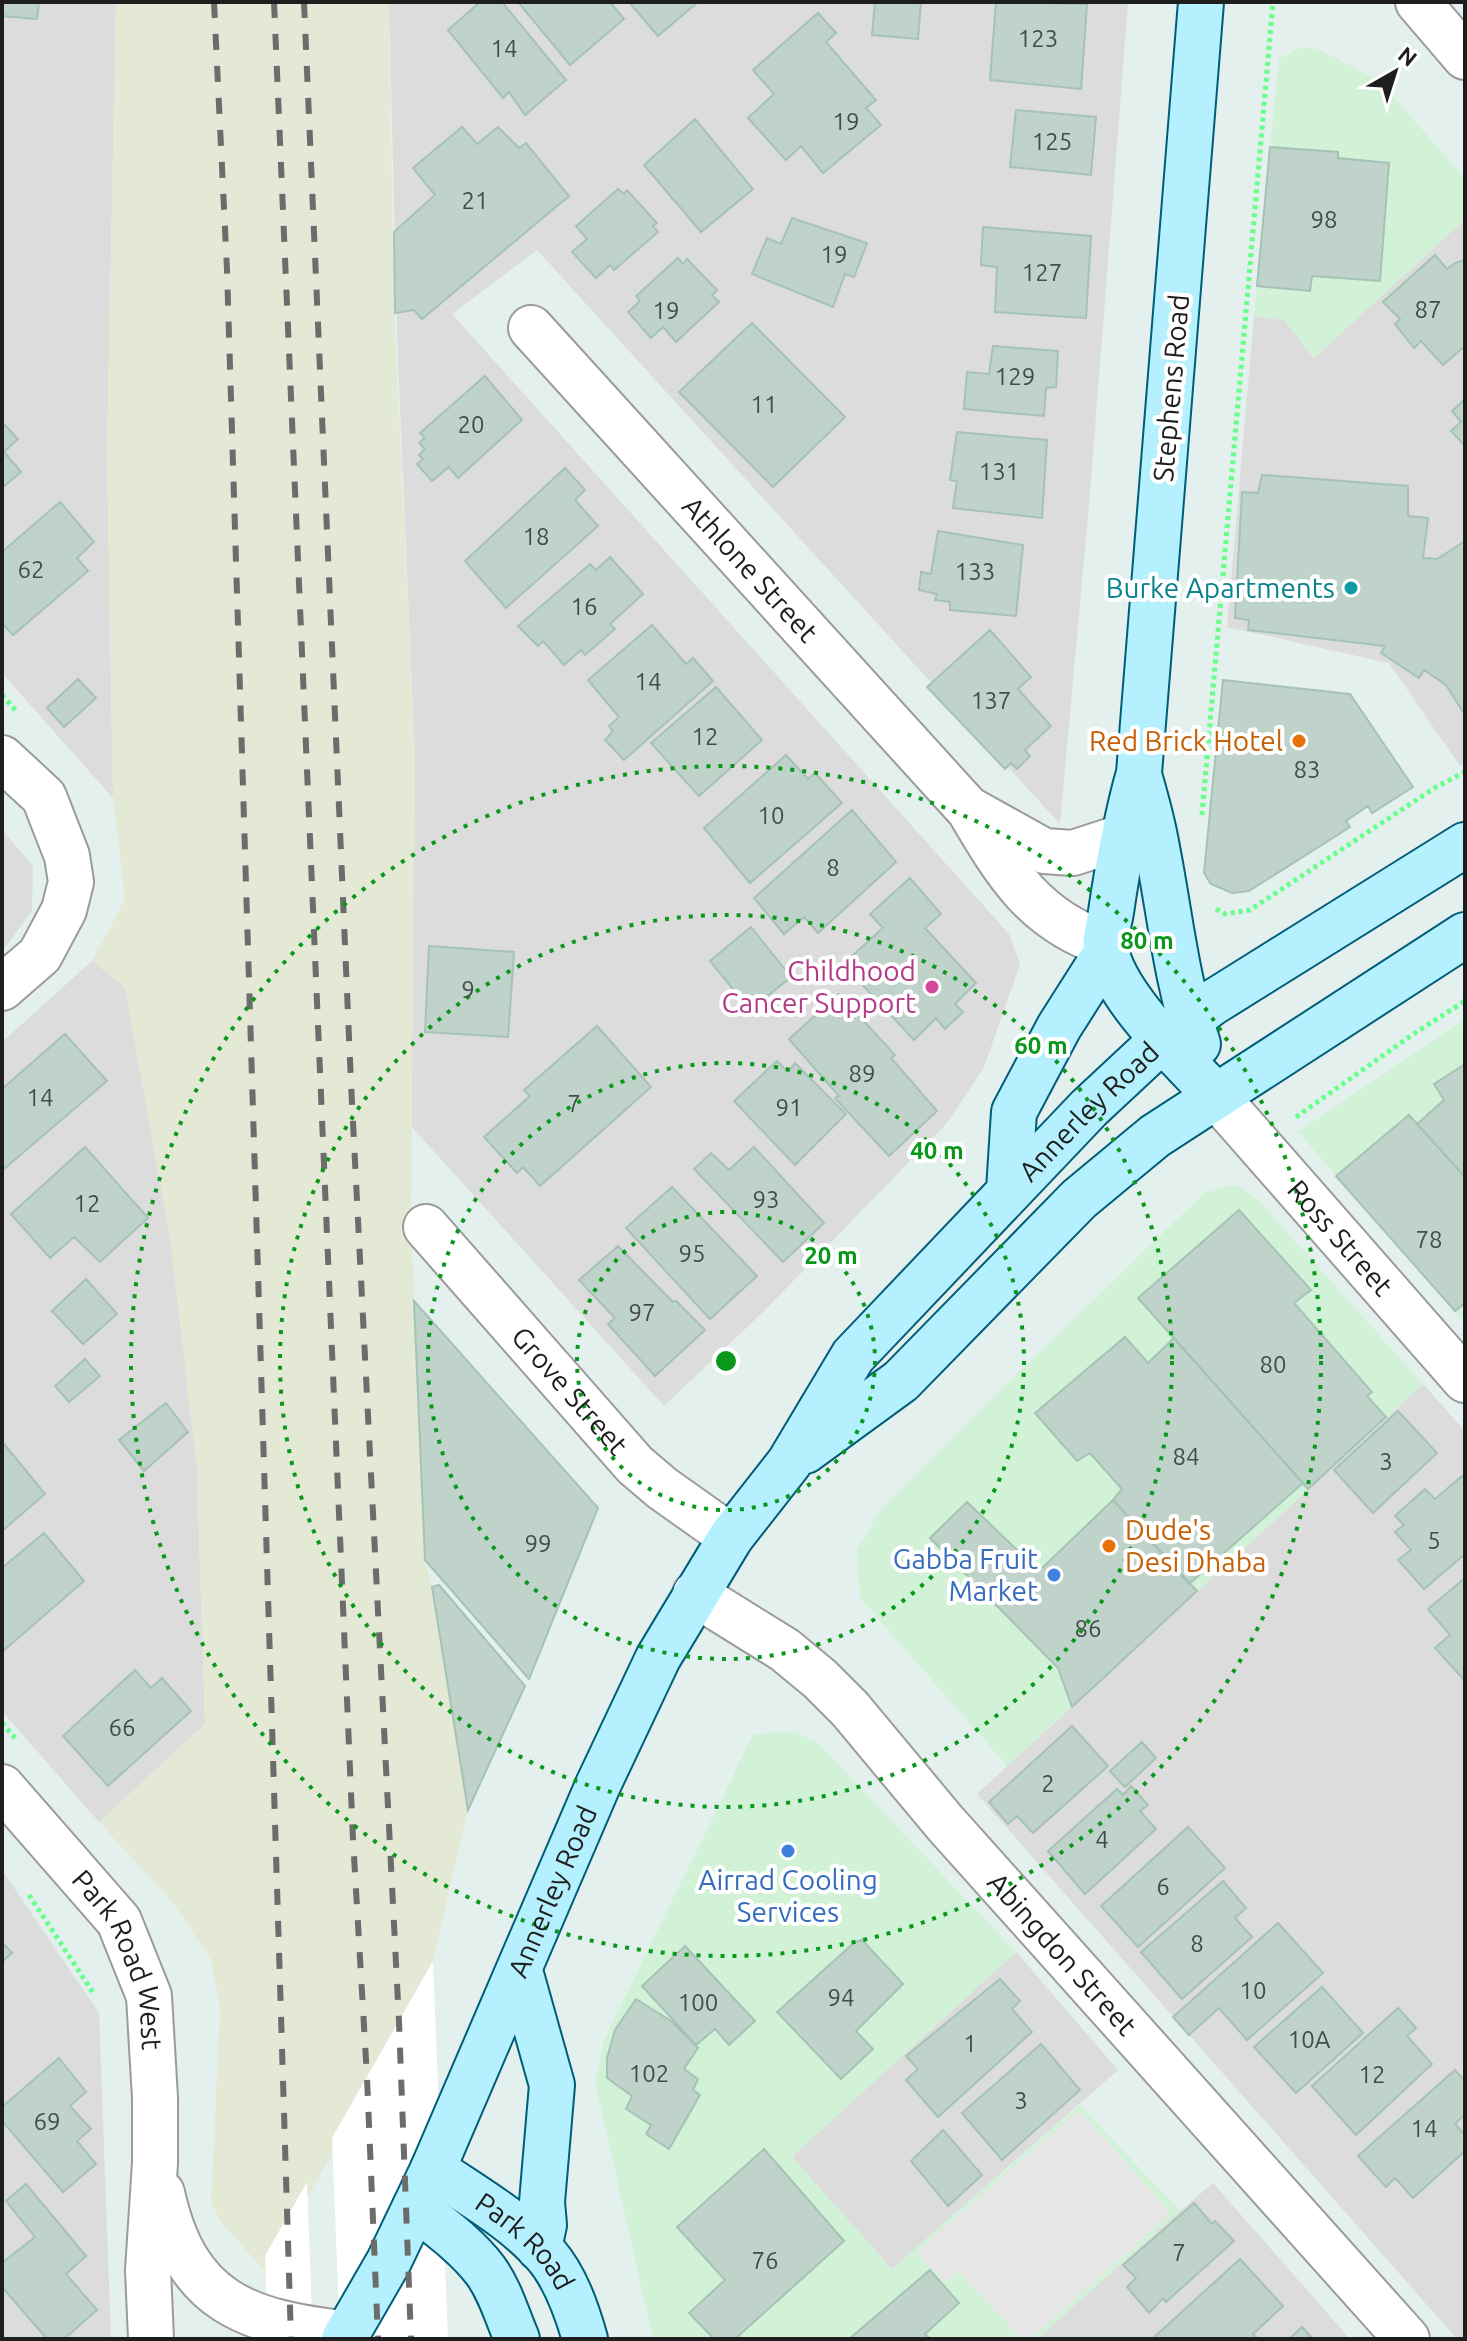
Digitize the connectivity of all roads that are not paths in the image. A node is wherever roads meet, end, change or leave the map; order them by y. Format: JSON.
{"nodes":[{"id":1,"x":1201,"y":2,"type":"edge"},
{"id":2,"x":1418,"y":2,"type":"edge"},
{"id":3,"x":1465,"y":57,"type":"edge"},
{"id":4,"x":531,"y":328,"type":"dead end"},
{"id":5,"x":2,"y":758,"type":"edge"},
{"id":6,"x":1139,"y":773,"type":"junction"},
{"id":7,"x":969,"y":810,"type":"junction"},
{"id":8,"x":1122,"y":837,"type":"junction"},
{"id":9,"x":1465,"y":845,"type":"edge"},
{"id":10,"x":1465,"y":935,"type":"edge"},
{"id":11,"x":1106,"y":948,"type":"junction"},
{"id":12,"x":2,"y":988,"type":"edge"},
{"id":13,"x":1176,"y":1029,"type":"junction"},
{"id":14,"x":1215,"y":1095,"type":"junction"},
{"id":15,"x":1009,"y":1190,"type":"junction"},
{"id":16,"x":426,"y":1227,"type":"dead end"},
{"id":17,"x":1465,"y":1380,"type":"edge"},
{"id":18,"x":789,"y":1463,"type":"junction"},
{"id":19,"x":731,"y":1537,"type":"junction"},
{"id":20,"x":695,"y":1594,"type":"junction"},
{"id":21,"x":2,"y":1787,"type":"edge"},
{"id":22,"x":520,"y":1971,"type":"junction"},
{"id":23,"x":155,"y":2163,"type":"junction"},
{"id":24,"x":424,"y":2188,"type":"junction"},
{"id":25,"x":539,"y":2248,"type":"junction"},
{"id":26,"x":346,"y":2336,"type":"edge"},
{"id":27,"x":151,"y":2339,"type":"edge"},
{"id":28,"x":517,"y":2339,"type":"edge"},
{"id":29,"x":585,"y":2339,"type":"edge"},
{"id":30,"x":1407,"y":2339,"type":"edge"}],
"edges":[{"from":1,"to":6,"type":"main road","name":"Stephens Road"},
{"from":2,"to":3,"type":"street"},
{"from":4,"to":7,"type":"street","name":"Athlone Street"},
{"from":5,"to":12,"type":"street"},
{"from":6,"to":8,"type":"main road","name":"Stephens Road"},
{"from":6,"to":13,"type":"main road","name":"Stephens Road"},
{"from":7,"to":8,"type":"street","name":"Athlone Street"},
{"from":7,"to":11,"type":"street","name":"Athlone Street"},
{"from":8,"to":11,"type":"main road","name":"Stephens Road"},
{"from":9,"to":13,"type":"main road","name":"Annerley Road"},
{"from":10,"to":14,"type":"main road","name":"Annerley Road"},
{"from":11,"to":13,"type":"main road"},
{"from":11,"to":15,"type":"main road"},
{"from":13,"to":14,"type":"main road"},
{"from":13,"to":15,"type":"main road","name":"Annerley Road"},
{"from":14,"to":17,"type":"street","name":"Ross Street"},
{"from":14,"to":18,"type":"main road","name":"Annerley Road"},
{"from":15,"to":18,"type":"main road","name":"Annerley Road"},
{"from":16,"to":19,"type":"street","name":"Grove Street"},
{"from":18,"to":19,"type":"main road","name":"Annerley Road"},
{"from":19,"to":20,"type":"main road","name":"Annerley Road"},
{"from":20,"to":22,"type":"main road","name":"Annerley Road"},
{"from":20,"to":30,"type":"street","name":"Abingdon Street"},
{"from":21,"to":23,"type":"street","name":"Park Road West"},
{"from":22,"to":24,"type":"main road","name":"Annerley Road"},
{"from":22,"to":25,"type":"main road"},
{"from":23,"to":26,"type":"street","name":"Park Road West"},
{"from":23,"to":27,"type":"street","name":"Park Road West"},
{"from":24,"to":25,"type":"main road","name":"Park Road"},
{"from":24,"to":26,"type":"main road","name":"Annerley Road"},
{"from":24,"to":28,"type":"main road","name":"Park Road"},
{"from":25,"to":29,"type":"main road","name":"Park Road"}]}
